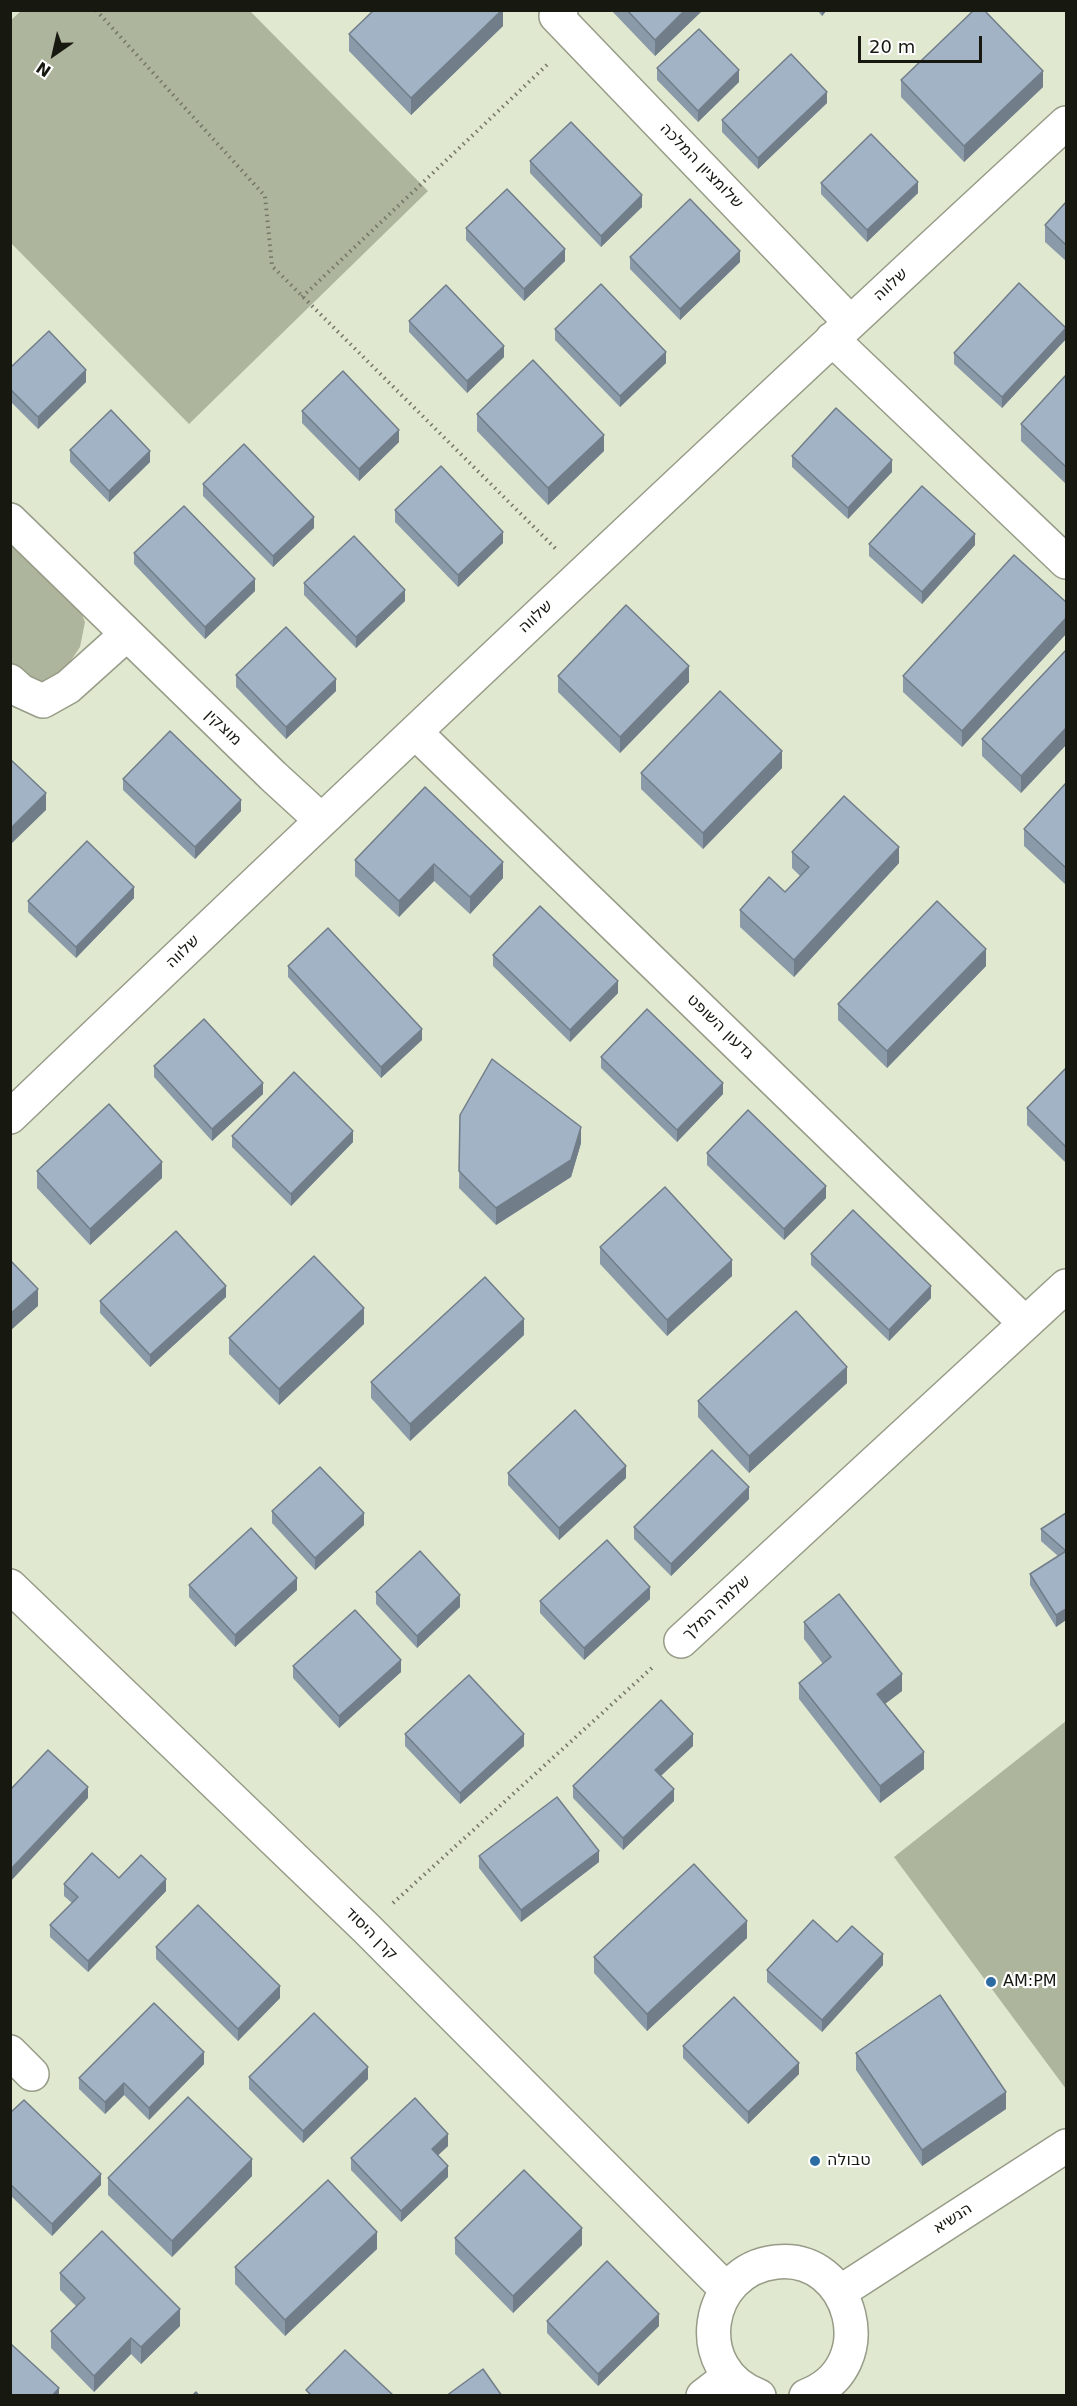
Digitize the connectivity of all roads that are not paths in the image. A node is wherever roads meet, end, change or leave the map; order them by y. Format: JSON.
{"nodes":[{"id":1,"x":569,"y":24,"type":"edge"},
{"id":2,"x":1066,"y":123,"type":"edge"},
{"id":3,"x":841,"y":331,"type":"junction"},
{"id":4,"x":10,"y":519,"type":"edge"},
{"id":5,"x":1066,"y":562,"type":"edge"},
{"id":6,"x":127,"y":634,"type":"junction"},
{"id":7,"x":10,"y":681,"type":"edge"},
{"id":8,"x":415,"y":732,"type":"junction"},
{"id":9,"x":321,"y":820,"type":"junction"},
{"id":10,"x":10,"y":1117,"type":"edge"},
{"id":11,"x":1066,"y":1286,"type":"edge"},
{"id":12,"x":1024,"y":1323,"type":"junction"},
{"id":13,"x":10,"y":1586,"type":"edge"},
{"id":14,"x":681,"y":1641,"type":"road end"},
{"id":15,"x":1066,"y":2146,"type":"edge"},
{"id":16,"x":726,"y":2289,"type":"junction"},
{"id":17,"x":840,"y":2292,"type":"junction"},
{"id":18,"x":729,"y":2376,"type":"junction"},
{"id":19,"x":842,"y":2387,"type":"edge"},
{"id":20,"x":703,"y":2396,"type":"edge"},
{"id":21,"x":759,"y":2396,"type":"edge"},
{"id":22,"x":806,"y":2396,"type":"edge"}],
"edges":[{"from":1,"to":3,"type":"street","name":"שלומציון המלכה"},
{"from":2,"to":3,"type":"street","name":"שלווה"},
{"from":3,"to":5,"type":"street","name":"שלומציון המלכה"},
{"from":3,"to":8,"type":"street","name":"שלווה"},
{"from":4,"to":6,"type":"street","name":"מוצקין"},
{"from":6,"to":7,"type":"street"},
{"from":6,"to":9,"type":"street","name":"מוצקין"},
{"from":8,"to":9,"type":"street","name":"שלווה"},
{"from":8,"to":12,"type":"street","name":"גדעון השופט"},
{"from":9,"to":10,"type":"street","name":"שלווה"},
{"from":11,"to":12,"type":"street","name":"שלמה המלך"},
{"from":12,"to":14,"type":"street","name":"שלמה המלך"},
{"from":13,"to":16,"type":"street","name":"קרן היסוד"},
{"from":15,"to":17,"type":"street","name":"הנשיא"},
{"from":16,"to":17,"type":"street"},
{"from":16,"to":18,"type":"street"},
{"from":17,"to":19,"type":"street"},
{"from":18,"to":20,"type":"street"},
{"from":18,"to":21,"type":"street"},
{"from":19,"to":22,"type":"street"}]}
